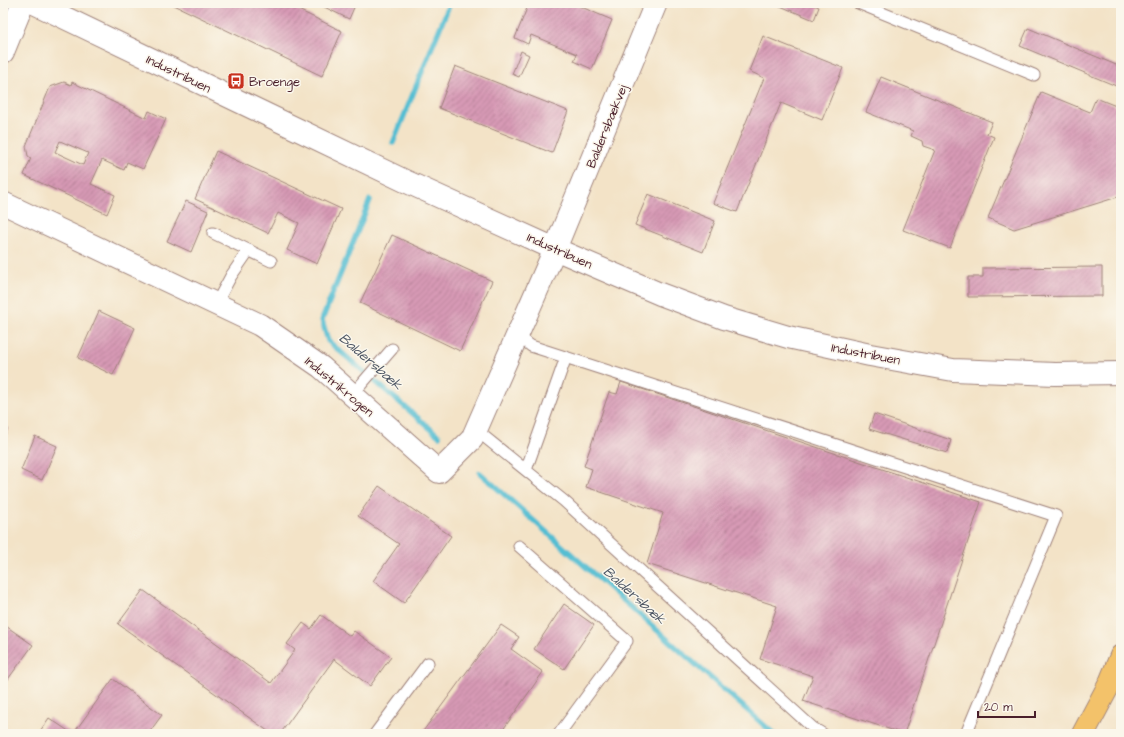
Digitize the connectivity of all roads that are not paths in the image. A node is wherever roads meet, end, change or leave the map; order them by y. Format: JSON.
{"nodes":[{"id":1,"x":22,"y":3,"type":"edge"},
{"id":2,"x":34,"y":3,"type":"edge"},
{"id":3,"x":656,"y":3,"type":"edge"},
{"id":4,"x":858,"y":3,"type":"edge"},
{"id":5,"x":3,"y":52,"type":"edge"},
{"id":6,"x":1034,"y":75,"type":"dead end"},
{"id":7,"x":3,"y":204,"type":"edge"},
{"id":8,"x":213,"y":233,"type":"dead end"},
{"id":9,"x":555,"y":249,"type":"junction"},
{"id":10,"x":249,"y":250,"type":"junction"},
{"id":11,"x":271,"y":261,"type":"dead end"},
{"id":12,"x":216,"y":304,"type":"junction"},
{"id":13,"x":517,"y":335,"type":"junction"},
{"id":14,"x":392,"y":349,"type":"dead end"},
{"id":15,"x":566,"y":357,"type":"junction"},
{"id":16,"x":1121,"y":373,"type":"edge"},
{"id":17,"x":359,"y":388,"type":"junction"},
{"id":18,"x":476,"y":430,"type":"junction"},
{"id":19,"x":526,"y":470,"type":"junction"},
{"id":20,"x":519,"y":546,"type":"dead end"},
{"id":21,"x":1121,"y":656,"type":"edge"},
{"id":22,"x":428,"y":663,"type":"dead end"},
{"id":23,"x":375,"y":734,"type":"edge"},
{"id":24,"x":559,"y":734,"type":"edge"},
{"id":25,"x":823,"y":734,"type":"edge"},
{"id":26,"x":966,"y":734,"type":"edge"},
{"id":27,"x":1083,"y":734,"type":"edge"}],
"edges":[{"from":1,"to":5,"type":"street"},
{"from":2,"to":9,"type":"street","name":"Industribuen"},
{"from":3,"to":9,"type":"street","name":"Baldersbækvej"},
{"from":4,"to":6,"type":"lane"},
{"from":7,"to":12,"type":"street","name":"Industrikrogen"},
{"from":8,"to":10,"type":"lane"},
{"from":9,"to":13,"type":"street","name":"Industrikrogen"},
{"from":9,"to":16,"type":"street","name":"Industribuen"},
{"from":10,"to":11,"type":"lane"},
{"from":10,"to":12,"type":"lane"},
{"from":12,"to":17,"type":"street","name":"Industrikrogen"},
{"from":13,"to":15,"type":"lane"},
{"from":13,"to":18,"type":"street","name":"Industrikrogen"},
{"from":14,"to":17,"type":"lane"},
{"from":15,"to":19,"type":"lane"},
{"from":15,"to":26,"type":"lane"},
{"from":17,"to":18,"type":"street","name":"Industrikrogen"},
{"from":18,"to":19,"type":"lane"},
{"from":19,"to":25,"type":"lane"},
{"from":20,"to":24,"type":"lane"},
{"from":21,"to":27,"type":"highway"},
{"from":22,"to":23,"type":"lane"}]}
